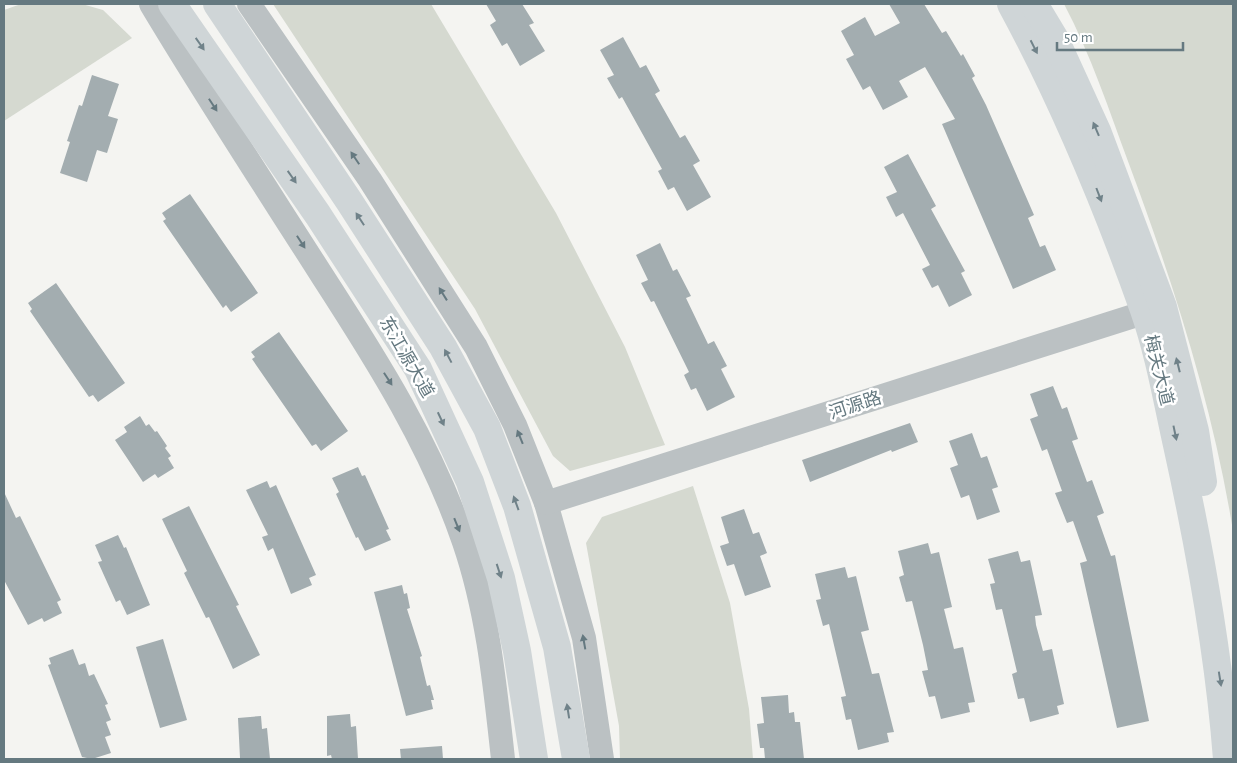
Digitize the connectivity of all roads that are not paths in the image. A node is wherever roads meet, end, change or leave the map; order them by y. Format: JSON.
{"nodes":[{"id":1,"x":151,"y":4,"type":"edge"},
{"id":2,"x":217,"y":4,"type":"edge"},
{"id":3,"x":249,"y":4,"type":"edge"},
{"id":4,"x":1011,"y":4,"type":"edge"},
{"id":5,"x":1034,"y":4,"type":"edge"},
{"id":6,"x":174,"y":9,"type":"edge"},
{"id":7,"x":1154,"y":309,"type":"junction"},
{"id":8,"x":546,"y":503,"type":"junction"},
{"id":9,"x":1233,"y":653,"type":"edge"},
{"id":10,"x":503,"y":759,"type":"edge"},
{"id":11,"x":534,"y":759,"type":"edge"},
{"id":12,"x":576,"y":759,"type":"edge"},
{"id":13,"x":602,"y":759,"type":"edge"},
{"id":14,"x":1227,"y":759,"type":"edge"}],
"edges":[{"from":1,"to":10,"type":"street","one_way":true},
{"from":12,"to":2,"type":"main road","name":"东江源大道","one_way":true},
{"from":8,"to":3,"type":"street","one_way":true},
{"from":4,"to":7,"type":"main road","name":"梅关大道","one_way":true},
{"from":7,"to":5,"type":"main road","name":"梅关大道","one_way":true},
{"from":6,"to":11,"type":"main road","name":"东江源大道","one_way":true},
{"from":7,"to":8,"type":"street","name":"河源路"},
{"from":9,"to":7,"type":"main road","name":"梅关大道","one_way":true},
{"from":7,"to":14,"type":"main road","name":"梅关大道","one_way":true},
{"from":13,"to":8,"type":"street","one_way":true}]}
